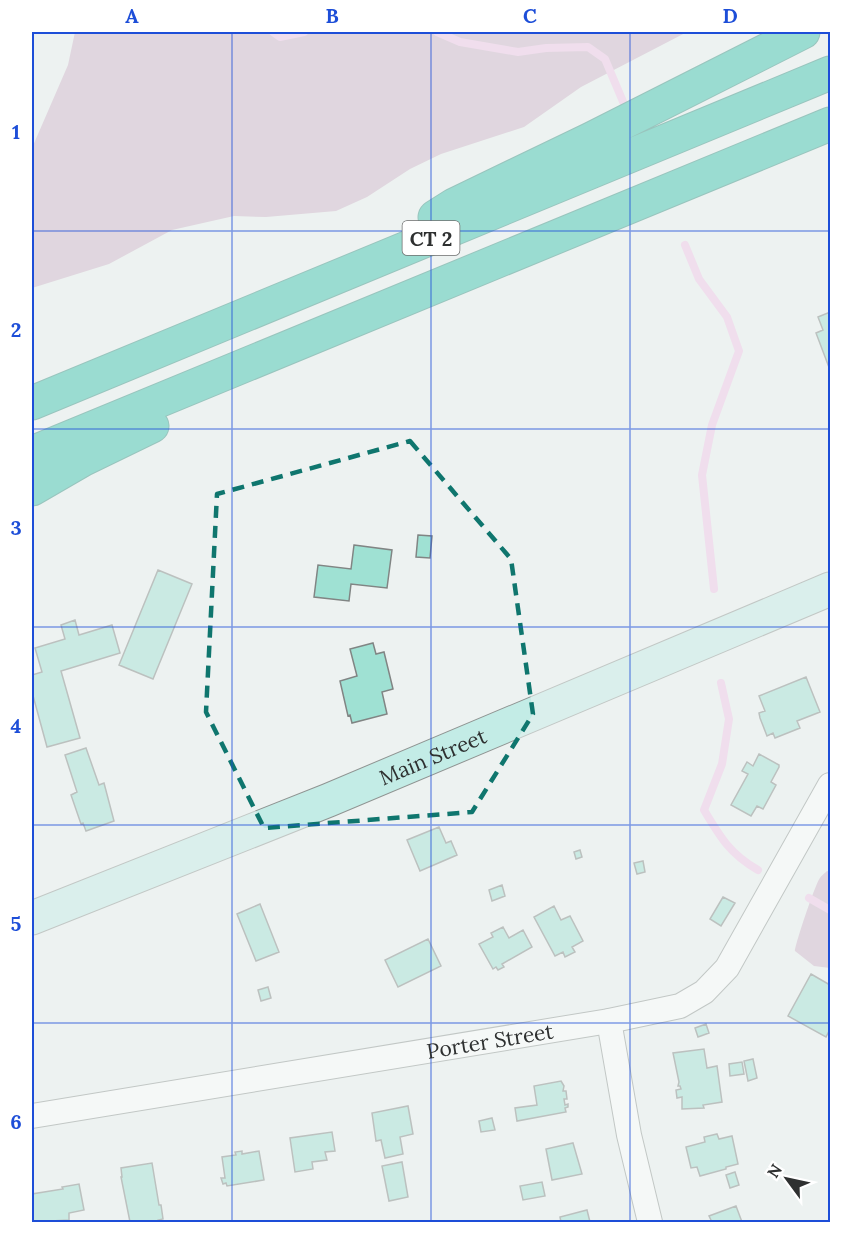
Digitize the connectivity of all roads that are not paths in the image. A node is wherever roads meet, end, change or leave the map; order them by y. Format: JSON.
{"nodes":[{"id":1,"x":803,"y":32,"type":"edge"},
{"id":2,"x":831,"y":73,"type":"edge"},
{"id":3,"x":831,"y":124,"type":"edge"},
{"id":4,"x":387,"y":256,"type":"junction"},
{"id":5,"x":276,"y":352,"type":"junction"},
{"id":6,"x":32,"y":403,"type":"edge"},
{"id":7,"x":32,"y":453,"type":"edge"},
{"id":8,"x":32,"y":489,"type":"edge"},
{"id":9,"x":831,"y":589,"type":"edge"},
{"id":10,"x":831,"y":785,"type":"edge"},
{"id":11,"x":32,"y":918,"type":"edge"},
{"id":12,"x":609,"y":1021,"type":"junction"},
{"id":13,"x":32,"y":1116,"type":"edge"},
{"id":14,"x":650,"y":1222,"type":"edge"}],
"edges":[{"from":1,"to":4,"type":"highway"},
{"from":2,"to":4,"type":"highway","number":"CT 2"},
{"from":3,"to":5,"type":"highway","number":"CT 2"},
{"from":4,"to":6,"type":"highway","number":"CT 2"},
{"from":5,"to":7,"type":"highway","number":"CT 2"},
{"from":5,"to":8,"type":"highway"},
{"from":9,"to":11,"type":"main road","name":"Main Street"},
{"from":10,"to":12,"type":"street","name":"Porter Street"},
{"from":12,"to":13,"type":"street","name":"Porter Street"},
{"from":12,"to":14,"type":"street"}]}
